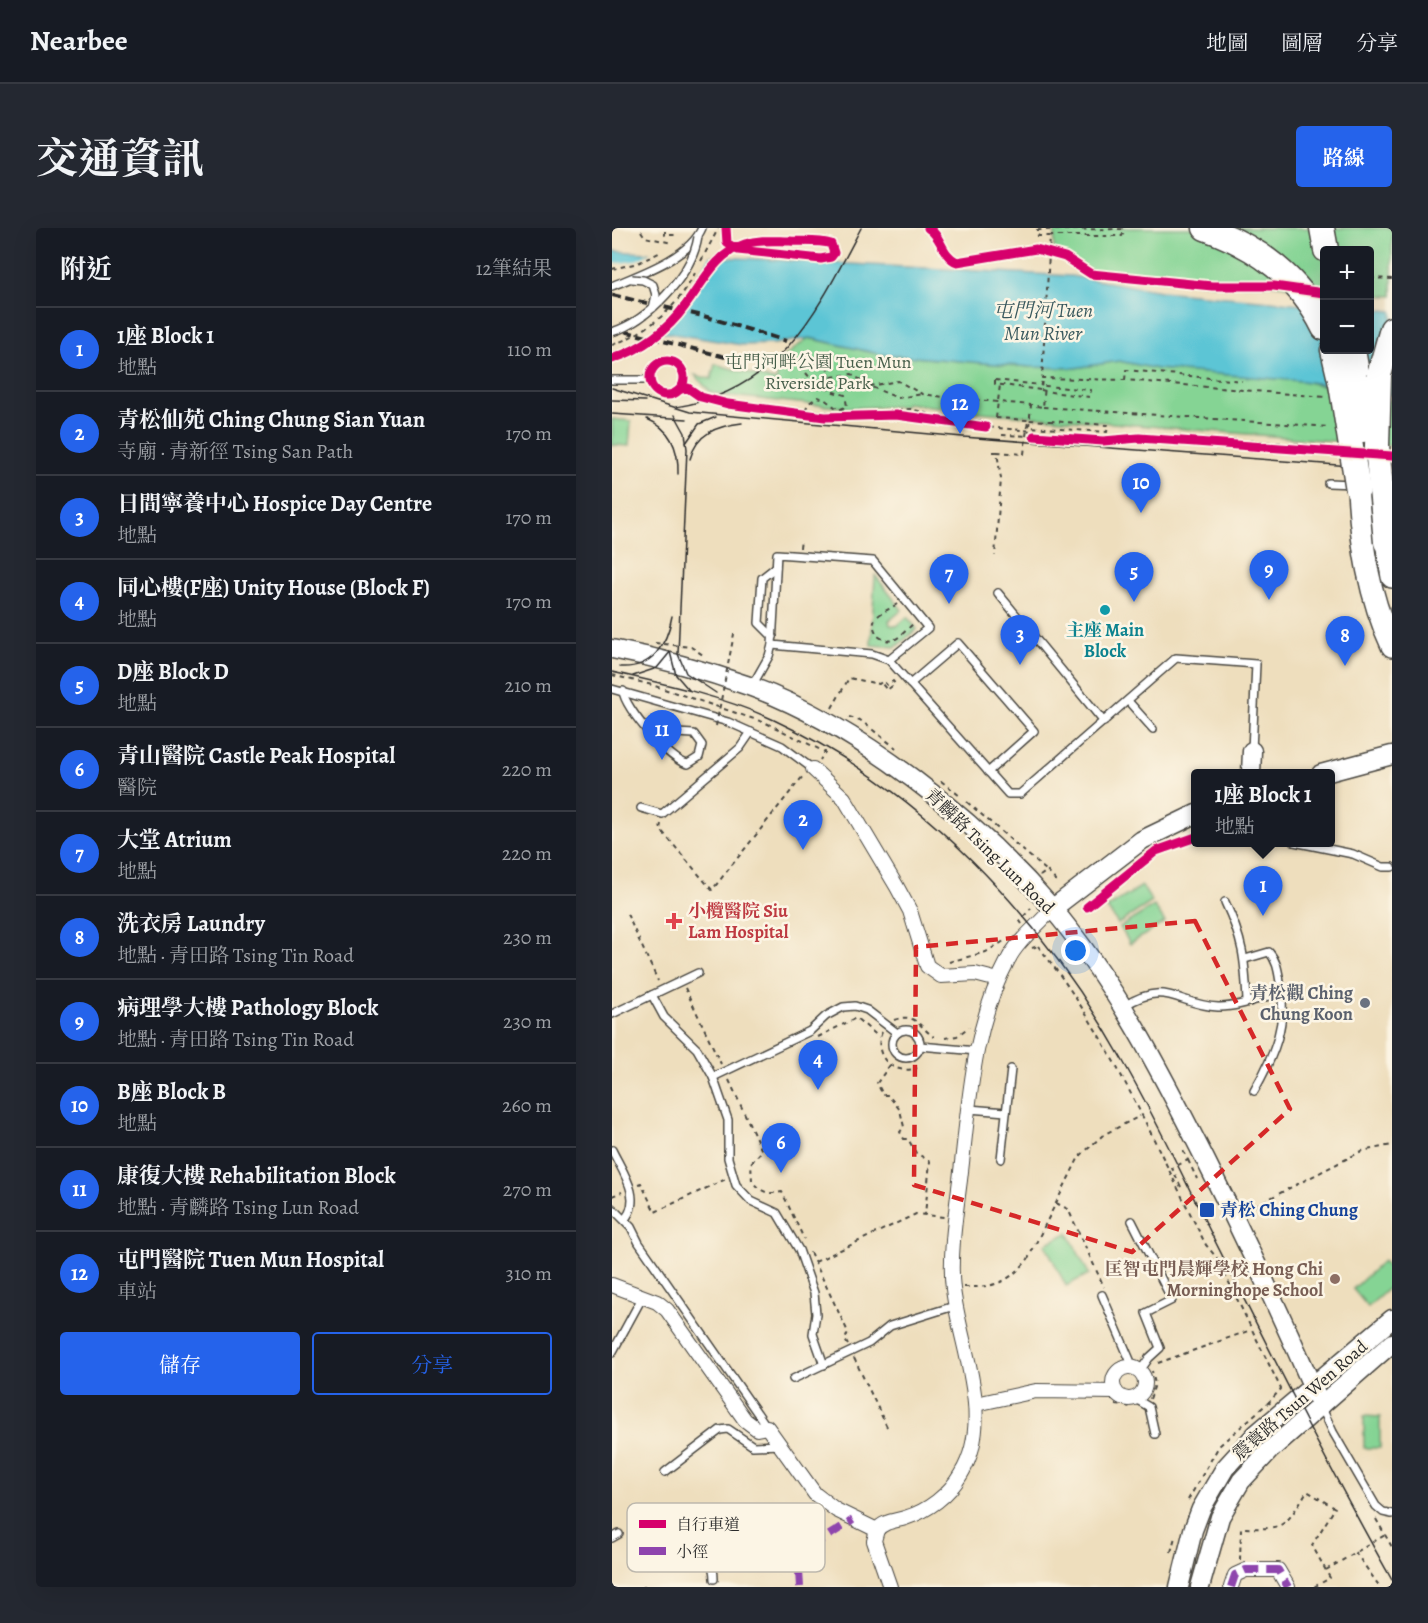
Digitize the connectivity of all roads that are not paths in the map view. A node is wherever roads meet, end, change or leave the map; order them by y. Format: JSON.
{"nodes":[{"id":1,"x":702,"y":228,"type":"edge"},
{"id":2,"x":1205,"y":228,"type":"edge"},
{"id":3,"x":1322,"y":228,"type":"edge"},
{"id":4,"x":698,"y":237,"type":"junction"},
{"id":5,"x":1325,"y":246,"type":"edge"},
{"id":6,"x":632,"y":279,"type":"junction"},
{"id":7,"x":614,"y":285,"type":"edge"},
{"id":8,"x":653,"y":308,"type":"junction"},
{"id":9,"x":1320,"y":322,"type":"edge"},
{"id":10,"x":1392,"y":329,"type":"edge"},
{"id":11,"x":612,"y":332,"type":"edge"},
{"id":12,"x":1334,"y":354,"type":"edge"},
{"id":13,"x":1354,"y":354,"type":"edge"},
{"id":14,"x":612,"y":380,"type":"edge"},
{"id":15,"x":649,"y":380,"type":"junction"},
{"id":16,"x":1392,"y":434,"type":"edge"},
{"id":17,"x":1328,"y":483,"type":"dead end"},
{"id":18,"x":1364,"y":487,"type":"junction"},
{"id":19,"x":1392,"y":488,"type":"edge"},
{"id":20,"x":1386,"y":542,"type":"junction"},
{"id":21,"x":776,"y":567,"type":"junction"},
{"id":22,"x":1392,"y":577,"type":"edge"},
{"id":23,"x":998,"y":593,"type":"dead end"},
{"id":24,"x":772,"y":641,"type":"junction"},
{"id":25,"x":1392,"y":646,"type":"edge"},
{"id":26,"x":612,"y":649,"type":"edge"},
{"id":27,"x":889,"y":660,"type":"junction"},
{"id":28,"x":910,"y":684,"type":"junction"},
{"id":29,"x":751,"y":687,"type":"junction"},
{"id":30,"x":612,"y":689,"type":"edge"},
{"id":31,"x":623,"y":691,"type":"junction"},
{"id":32,"x":1129,"y":702,"type":"junction"},
{"id":33,"x":1104,"y":722,"type":"junction"},
{"id":34,"x":644,"y":725,"type":"junction"},
{"id":35,"x":1153,"y":729,"type":"dead end"},
{"id":36,"x":751,"y":732,"type":"junction"},
{"id":37,"x":1252,"y":751,"type":"junction"},
{"id":38,"x":1392,"y":755,"type":"edge"},
{"id":39,"x":813,"y":769,"type":"joint"},
{"id":40,"x":1251,"y":769,"type":"edge"},
{"id":41,"x":1256,"y":769,"type":"edge"},
{"id":42,"x":1335,"y":770,"type":"edge"},
{"id":43,"x":988,"y":772,"type":"junction"},
{"id":44,"x":640,"y":808,"type":"dead end"},
{"id":45,"x":1191,"y":816,"type":"edge"},
{"id":46,"x":1315,"y":847,"type":"edge"},
{"id":47,"x":1392,"y":867,"type":"edge"},
{"id":48,"x":1224,"y":902,"type":"dead end"},
{"id":49,"x":1052,"y":909,"type":"junction"},
{"id":50,"x":1245,"y":959,"type":"junction"},
{"id":51,"x":698,"y":973,"type":"dead end"},
{"id":52,"x":999,"y":980,"type":"junction"},
{"id":53,"x":1282,"y":992,"type":"junction"},
{"id":54,"x":652,"y":995,"type":"junction"},
{"id":55,"x":1247,"y":1001,"type":"junction"},
{"id":56,"x":1122,"y":1007,"type":"junction"},
{"id":57,"x":612,"y":1014,"type":"edge"},
{"id":58,"x":897,"y":1034,"type":"junction"},
{"id":59,"x":920,"y":1046,"type":"junction"},
{"id":60,"x":977,"y":1052,"type":"junction"},
{"id":61,"x":1011,"y":1069,"type":"dead end"},
{"id":62,"x":713,"y":1077,"type":"junction"},
{"id":63,"x":1254,"y":1091,"type":"dead end"},
{"id":64,"x":969,"y":1109,"type":"junction"},
{"id":65,"x":1006,"y":1112,"type":"junction"},
{"id":66,"x":612,"y":1150,"type":"edge"},
{"id":67,"x":1001,"y":1159,"type":"dead end"},
{"id":68,"x":612,"y":1208,"type":"edge"},
{"id":69,"x":625,"y":1219,"type":"junction"},
{"id":70,"x":1132,"y":1221,"type":"dead end"},
{"id":71,"x":612,"y":1285,"type":"edge"},
{"id":72,"x":1102,"y":1295,"type":"road end"},
{"id":73,"x":643,"y":1296,"type":"junction"},
{"id":74,"x":951,"y":1307,"type":"dead end"},
{"id":75,"x":1392,"y":1320,"type":"edge"},
{"id":76,"x":1392,"y":1343,"type":"edge"},
{"id":77,"x":612,"y":1353,"type":"edge"},
{"id":78,"x":824,"y":1365,"type":"junction"},
{"id":79,"x":1140,"y":1366,"type":"junction"},
{"id":80,"x":793,"y":1379,"type":"dead end"},
{"id":81,"x":1313,"y":1388,"type":"junction"},
{"id":82,"x":1116,"y":1392,"type":"junction"},
{"id":83,"x":1139,"y":1401,"type":"junction"},
{"id":84,"x":976,"y":1404,"type":"junction"},
{"id":85,"x":1321,"y":1406,"type":"junction"},
{"id":86,"x":767,"y":1427,"type":"junction"},
{"id":87,"x":1155,"y":1434,"type":"dead end"},
{"id":88,"x":781,"y":1445,"type":"junction"},
{"id":89,"x":665,"y":1472,"type":"dead end"},
{"id":90,"x":1392,"y":1514,"type":"edge"},
{"id":91,"x":877,"y":1530,"type":"junction"},
{"id":92,"x":713,"y":1572,"type":"edge"},
{"id":93,"x":714,"y":1579,"type":"dead end"},
{"id":94,"x":890,"y":1587,"type":"edge"},
{"id":95,"x":1179,"y":1587,"type":"edge"},
{"id":96,"x":1200,"y":1587,"type":"edge"},
{"id":97,"x":1231,"y":1587,"type":"edge"},
{"id":98,"x":1288,"y":1587,"type":"edge"}],
"edges":[{"from":1,"to":4,"type":"lane"},
{"from":2,"to":9,"type":"highway"},
{"from":3,"to":5,"type":"highway"},
{"from":4,"to":6,"type":"lane","bridge":true},
{"from":4,"to":8,"type":"lane","bridge":true},
{"from":6,"to":7,"type":"lane"},
{"from":6,"to":8,"type":"lane","bridge":true},
{"from":8,"to":11,"type":"lane","bridge":true},
{"from":10,"to":20,"type":"highway","bridge":true},
{"from":12,"to":18,"type":"highway","bridge":true},
{"from":13,"to":18,"type":"highway","bridge":true},
{"from":14,"to":15,"type":"lane"},
{"from":15,"to":15,"type":"lane"},
{"from":16,"to":20,"type":"highway","bridge":true},
{"from":17,"to":18,"type":"lane"},
{"from":18,"to":19,"type":"lane"},
{"from":18,"to":25,"type":"main road"},
{"from":20,"to":22,"type":"main road"},
{"from":21,"to":24,"type":"lane"},
{"from":21,"to":24,"type":"lane"},
{"from":21,"to":27,"type":"lane"},
{"from":23,"to":33,"type":"lane"},
{"from":24,"to":27,"type":"lane"},
{"from":24,"to":29,"type":"lane"},
{"from":26,"to":29,"type":"street","name":"青麟路 Tsing Lun Road"},
{"from":27,"to":28,"type":"lane"},
{"from":28,"to":43,"type":"lane"},
{"from":28,"to":43,"type":"lane"},
{"from":29,"to":49,"type":"street","name":"青麟路 Tsing Lun Road"},
{"from":30,"to":31,"type":"lane"},
{"from":31,"to":34,"type":"lane"},
{"from":31,"to":36,"type":"lane"},
{"from":32,"to":33,"type":"lane"},
{"from":32,"to":35,"type":"lane"},
{"from":32,"to":37,"type":"lane"},
{"from":33,"to":43,"type":"lane"},
{"from":34,"to":34,"type":"lane"},
{"from":36,"to":39,"type":"lane"},
{"from":36,"to":44,"type":"lane"},
{"from":37,"to":40,"type":"street"},
{"from":37,"to":41,"type":"lane"},
{"from":38,"to":42,"type":"street"},
{"from":39,"to":52,"type":"street"},
{"from":45,"to":49,"type":"street"},
{"from":46,"to":47,"type":"lane"},
{"from":48,"to":50,"type":"lane"},
{"from":49,"to":52,"type":"street"},
{"from":49,"to":56,"type":"street","name":"青麟路 Tsing Lun Road"},
{"from":50,"to":53,"type":"lane"},
{"from":50,"to":55,"type":"lane"},
{"from":51,"to":54,"type":"lane"},
{"from":52,"to":60,"type":"street"},
{"from":53,"to":55,"type":"lane"},
{"from":53,"to":63,"type":"lane"},
{"from":54,"to":57,"type":"lane"},
{"from":54,"to":62,"type":"lane"},
{"from":55,"to":56,"type":"lane"},
{"from":56,"to":81,"type":"street","name":"青麟路 Tsing Lun Road"},
{"from":58,"to":59,"type":"lane"},
{"from":58,"to":59,"type":"lane"},
{"from":58,"to":62,"type":"lane"},
{"from":59,"to":60,"type":"lane"},
{"from":60,"to":64,"type":"street"},
{"from":61,"to":65,"type":"lane"},
{"from":62,"to":78,"type":"lane"},
{"from":64,"to":65,"type":"lane"},
{"from":64,"to":84,"type":"street"},
{"from":65,"to":67,"type":"lane"},
{"from":66,"to":69,"type":"lane"},
{"from":68,"to":69,"type":"lane"},
{"from":69,"to":86,"type":"lane"},
{"from":70,"to":79,"type":"lane"},
{"from":71,"to":73,"type":"street"},
{"from":72,"to":79,"type":"lane"},
{"from":73,"to":77,"type":"lane"},
{"from":73,"to":86,"type":"street"},
{"from":74,"to":78,"type":"lane"},
{"from":75,"to":81,"type":"street","name":"震寰路 Tsun Wen Road"},
{"from":76,"to":85,"type":"street","name":"震寰路 Tsun Wen Road"},
{"from":78,"to":80,"type":"lane"},
{"from":79,"to":82,"type":"street"},
{"from":79,"to":83,"type":"street"},
{"from":81,"to":85,"type":"street","name":"青麟路 Tsing Lun Road"},
{"from":81,"to":95,"type":"street","name":"震寰路 Tsun Wen Road"},
{"from":82,"to":83,"type":"street"},
{"from":82,"to":84,"type":"street"},
{"from":83,"to":87,"type":"lane"},
{"from":84,"to":91,"type":"street"},
{"from":85,"to":90,"type":"lane"},
{"from":85,"to":96,"type":"street","name":"震寰路 Tsun Wen Road"},
{"from":86,"to":88,"type":"street"},
{"from":88,"to":89,"type":"lane"},
{"from":88,"to":91,"type":"street"},
{"from":91,"to":94,"type":"street"},
{"from":92,"to":93,"type":"lane"},
{"from":97,"to":98,"type":"street"}]}
